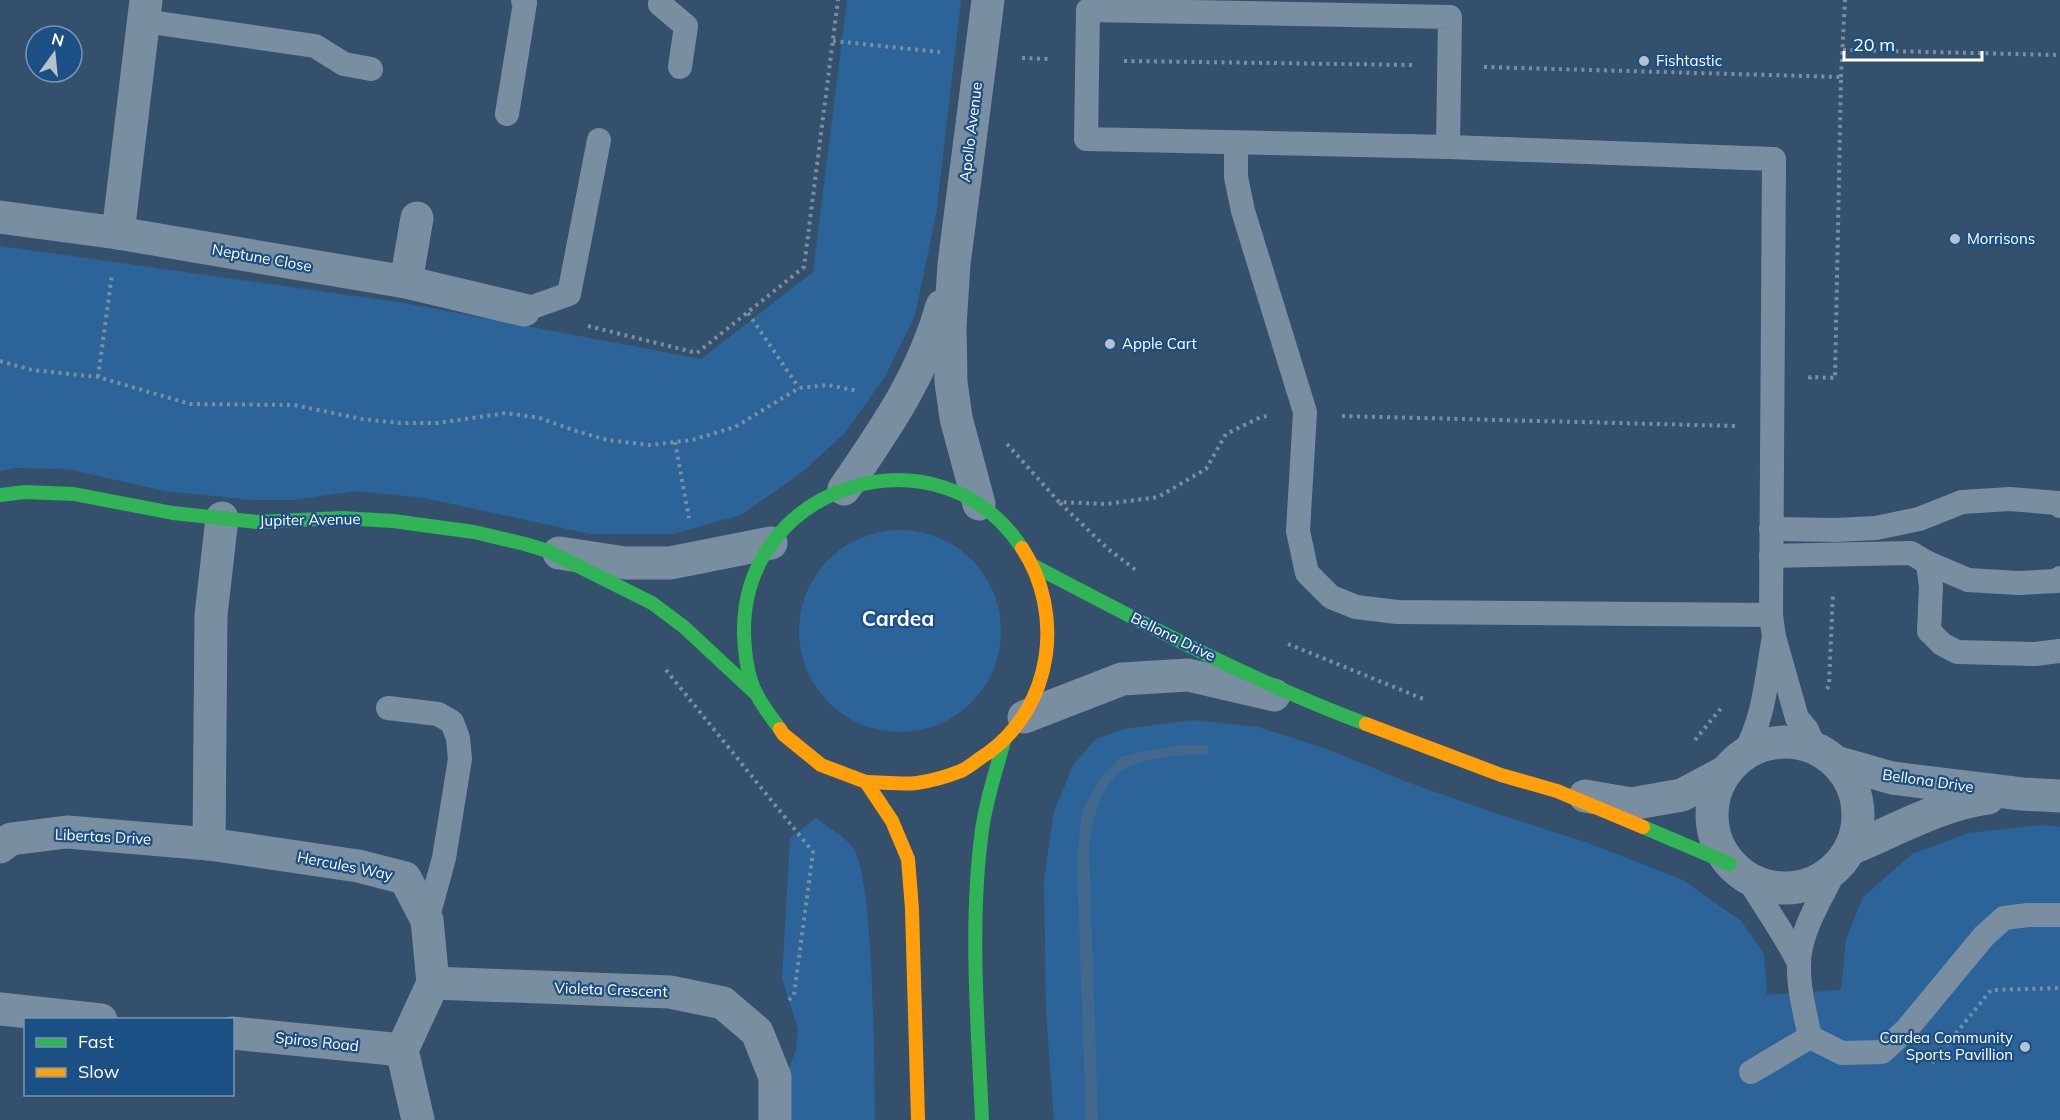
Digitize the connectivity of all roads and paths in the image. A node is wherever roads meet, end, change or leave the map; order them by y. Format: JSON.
{"nodes":[{"id":1,"x":523,"y":0,"type":"edge"},
{"id":2,"x":661,"y":0,"type":"edge"},
{"id":3,"x":838,"y":0,"type":"edge"},
{"id":4,"x":988,"y":0,"type":"edge"},
{"id":5,"x":1845,"y":0,"type":"edge"},
{"id":6,"x":145,"y":11,"type":"edge"},
{"id":7,"x":833,"y":41,"type":"junction"},
{"id":8,"x":1843,"y":50,"type":"junction"},
{"id":9,"x":2060,"y":55,"type":"edge"},
{"id":10,"x":981,"y":57,"type":"junction"},
{"id":11,"x":1087,"y":61,"type":"junction"},
{"id":12,"x":1449,"y":66,"type":"junction"},
{"id":13,"x":680,"y":67,"type":"dead end"},
{"id":14,"x":371,"y":69,"type":"dead end"},
{"id":15,"x":1841,"y":77,"type":"junction"},
{"id":16,"x":507,"y":114,"type":"dead end"},
{"id":17,"x":599,"y":140,"type":"dead end"},
{"id":18,"x":1236,"y":143,"type":"junction"},
{"id":19,"x":1448,"y":147,"type":"junction"},
{"id":20,"x":0,"y":217,"type":"edge"},
{"id":21,"x":417,"y":218,"type":"dead end"},
{"id":22,"x":118,"y":233,"type":"junction"},
{"id":23,"x":954,"y":264,"type":"junction"},
{"id":24,"x":406,"y":282,"type":"junction"},
{"id":25,"x":524,"y":310,"type":"junction"},
{"id":26,"x":748,"y":312,"type":"junction"},
{"id":27,"x":0,"y":362,"type":"edge"},
{"id":28,"x":98,"y":377,"type":"junction"},
{"id":29,"x":1810,"y":387,"type":"dead end"},
{"id":30,"x":799,"y":388,"type":"junction"},
{"id":31,"x":898,"y":409,"type":"junction"},
{"id":32,"x":844,"y":489,"type":"junction"},
{"id":33,"x":0,"y":495,"type":"edge"},
{"id":34,"x":1059,"y":502,"type":"dead end"},
{"id":35,"x":979,"y":504,"type":"junction"},
{"id":36,"x":2060,"y":506,"type":"edge"},
{"id":37,"x":222,"y":518,"type":"junction"},
{"id":38,"x":1771,"y":529,"type":"junction"},
{"id":39,"x":771,"y":543,"type":"junction"},
{"id":40,"x":548,"y":551,"type":"junction"},
{"id":41,"x":1834,"y":554,"type":"junction"},
{"id":42,"x":1771,"y":556,"type":"junction"},
{"id":43,"x":1928,"y":563,"type":"junction"},
{"id":44,"x":1034,"y":566,"type":"junction"},
{"id":45,"x":2060,"y":578,"type":"edge"},
{"id":46,"x":1124,"y":613,"type":"junction"},
{"id":47,"x":1772,"y":626,"type":"junction"},
{"id":48,"x":1279,"y":641,"type":"dead end"},
{"id":49,"x":2060,"y":651,"type":"edge"},
{"id":50,"x":662,"y":665,"type":"dead end"},
{"id":51,"x":756,"y":694,"type":"junction"},
{"id":52,"x":1428,"y":701,"type":"dead end"},
{"id":53,"x":1792,"y":702,"type":"junction"},
{"id":54,"x":1314,"y":705,"type":"junction"},
{"id":55,"x":1762,"y":705,"type":"junction"},
{"id":56,"x":388,"y":708,"type":"dead end"},
{"id":57,"x":1014,"y":729,"type":"junction"},
{"id":58,"x":1688,"y":745,"type":"dead end"},
{"id":59,"x":1826,"y":755,"type":"junction"},
{"id":60,"x":1734,"y":764,"type":"junction"},
{"id":61,"x":866,"y":782,"type":"junction"},
{"id":62,"x":1557,"y":791,"type":"junction"},
{"id":63,"x":2022,"y":794,"type":"junction"},
{"id":64,"x":2060,"y":796,"type":"edge"},
{"id":65,"x":209,"y":844,"type":"junction"},
{"id":66,"x":0,"y":847,"type":"edge"},
{"id":67,"x":1843,"y":858,"type":"junction"},
{"id":68,"x":1739,"y":871,"type":"junction"},
{"id":69,"x":2060,"y":915,"type":"edge"},
{"id":70,"x":426,"y":920,"type":"junction"},
{"id":71,"x":1799,"y":963,"type":"junction"},
{"id":72,"x":433,"y":983,"type":"junction"},
{"id":73,"x":2060,"y":988,"type":"edge"},
{"id":74,"x":0,"y":1009,"type":"edge"},
{"id":75,"x":82,"y":1018,"type":"edge"},
{"id":76,"x":757,"y":1032,"type":"junction"},
{"id":77,"x":234,"y":1033,"type":"edge"},
{"id":78,"x":1810,"y":1037,"type":"junction"},
{"id":79,"x":402,"y":1050,"type":"junction"},
{"id":80,"x":1932,"y":1063,"type":"dead end"},
{"id":81,"x":1751,"y":1072,"type":"dead end"},
{"id":82,"x":418,"y":1120,"type":"edge"},
{"id":83,"x":775,"y":1120,"type":"edge"},
{"id":84,"x":918,"y":1120,"type":"edge"},
{"id":85,"x":982,"y":1120,"type":"edge"}],
"edges":[{"from":1,"to":16,"type":"lane"},
{"from":2,"to":13,"type":"lane"},
{"from":3,"to":7,"type":"path"},
{"from":4,"to":10,"type":"street","name":"Apollo Avenue"},
{"from":5,"to":8,"type":"path"},
{"from":6,"to":14,"type":"lane"},
{"from":6,"to":22,"type":"street"},
{"from":7,"to":10,"type":"path"},
{"from":7,"to":26,"type":"path"},
{"from":8,"to":9,"type":"path"},
{"from":8,"to":15,"type":"path"},
{"from":10,"to":11,"type":"path"},
{"from":10,"to":23,"type":"street","name":"Apollo Avenue"},
{"from":11,"to":12,"type":"path"},
{"from":11,"to":12,"type":"lane"},
{"from":11,"to":18,"type":"lane"},
{"from":12,"to":15,"type":"path"},
{"from":12,"to":19,"type":"lane"},
{"from":15,"to":29,"type":"path"},
{"from":17,"to":25,"type":"lane"},
{"from":18,"to":19,"type":"lane"},
{"from":18,"to":47,"type":"lane"},
{"from":19,"to":38,"type":"lane"},
{"from":20,"to":22,"type":"street","name":"Neptune Close"},
{"from":21,"to":24,"type":"street"},
{"from":22,"to":24,"type":"street","name":"Neptune Close"},
{"from":22,"to":28,"type":"path"},
{"from":23,"to":31,"type":"street","name":"Apollo Avenue"},
{"from":23,"to":35,"type":"street","name":"Apollo Avenue"},
{"from":24,"to":25,"type":"street","name":"Neptune Close"},
{"from":25,"to":26,"type":"path"},
{"from":26,"to":30,"type":"path"},
{"from":27,"to":28,"type":"path"},
{"from":28,"to":30,"type":"path"},
{"from":30,"to":31,"type":"path"},
{"from":31,"to":32,"type":"street","name":"Apollo Avenue"},
{"from":32,"to":35,"type":"street"},
{"from":32,"to":39,"type":"street"},
{"from":33,"to":37,"type":"street","name":"Jupiter Avenue"},
{"from":34,"to":46,"type":"path"},
{"from":35,"to":44,"type":"street"},
{"from":36,"to":38,"type":"lane"},
{"from":37,"to":40,"type":"street","name":"Jupiter Avenue"},
{"from":37,"to":65,"type":"street"},
{"from":38,"to":42,"type":"lane"},
{"from":39,"to":40,"type":"street","name":"Jupiter Avenue"},
{"from":39,"to":51,"type":"street"},
{"from":40,"to":51,"type":"street","name":"Jupiter Avenue"},
{"from":41,"to":42,"type":"lane"},
{"from":41,"to":43,"type":"lane"},
{"from":41,"to":53,"type":"path"},
{"from":42,"to":47,"type":"lane"},
{"from":43,"to":45,"type":"lane"},
{"from":43,"to":49,"type":"lane"},
{"from":44,"to":46,"type":"street","name":"Bellona Drive"},
{"from":44,"to":57,"type":"street"},
{"from":46,"to":54,"type":"street","name":"Bellona Drive"},
{"from":47,"to":53,"type":"lane"},
{"from":47,"to":55,"type":"lane"},
{"from":48,"to":52,"type":"path"},
{"from":50,"to":76,"type":"path"},
{"from":51,"to":61,"type":"street"},
{"from":53,"to":59,"type":"lane"},
{"from":54,"to":57,"type":"street","name":"Bellona Drive"},
{"from":54,"to":62,"type":"street","name":"Bellona Drive"},
{"from":55,"to":58,"type":"path"},
{"from":55,"to":60,"type":"lane"},
{"from":56,"to":70,"type":"lane"},
{"from":57,"to":61,"type":"street"},
{"from":57,"to":85,"type":"street"},
{"from":59,"to":60,"type":"street","name":"Bellona Drive"},
{"from":59,"to":63,"type":"street","name":"Bellona Drive"},
{"from":59,"to":67,"type":"street"},
{"from":60,"to":62,"type":"street","name":"Bellona Drive"},
{"from":60,"to":68,"type":"street"},
{"from":61,"to":84,"type":"street"},
{"from":62,"to":68,"type":"street","name":"Bellona Drive"},
{"from":63,"to":64,"type":"street","name":"Bellona Drive"},
{"from":63,"to":67,"type":"street","name":"Bellona Drive"},
{"from":65,"to":66,"type":"street","name":"Libertas Drive"},
{"from":65,"to":70,"type":"street","name":"Hercules Way"},
{"from":67,"to":68,"type":"street","name":"Bellona Drive"},
{"from":67,"to":71,"type":"lane"},
{"from":68,"to":71,"type":"lane"},
{"from":69,"to":78,"type":"lane"},
{"from":70,"to":72,"type":"street","name":"Hercules Way"},
{"from":71,"to":78,"type":"lane"},
{"from":72,"to":76,"type":"street","name":"Violeta Crescent"},
{"from":72,"to":79,"type":"street"},
{"from":73,"to":80,"type":"path"},
{"from":74,"to":75,"type":"street"},
{"from":76,"to":83,"type":"street","name":"Violeta Crescent"},
{"from":77,"to":79,"type":"street","name":"Spiros Road"},
{"from":78,"to":81,"type":"lane"},
{"from":79,"to":82,"type":"street"}]}
